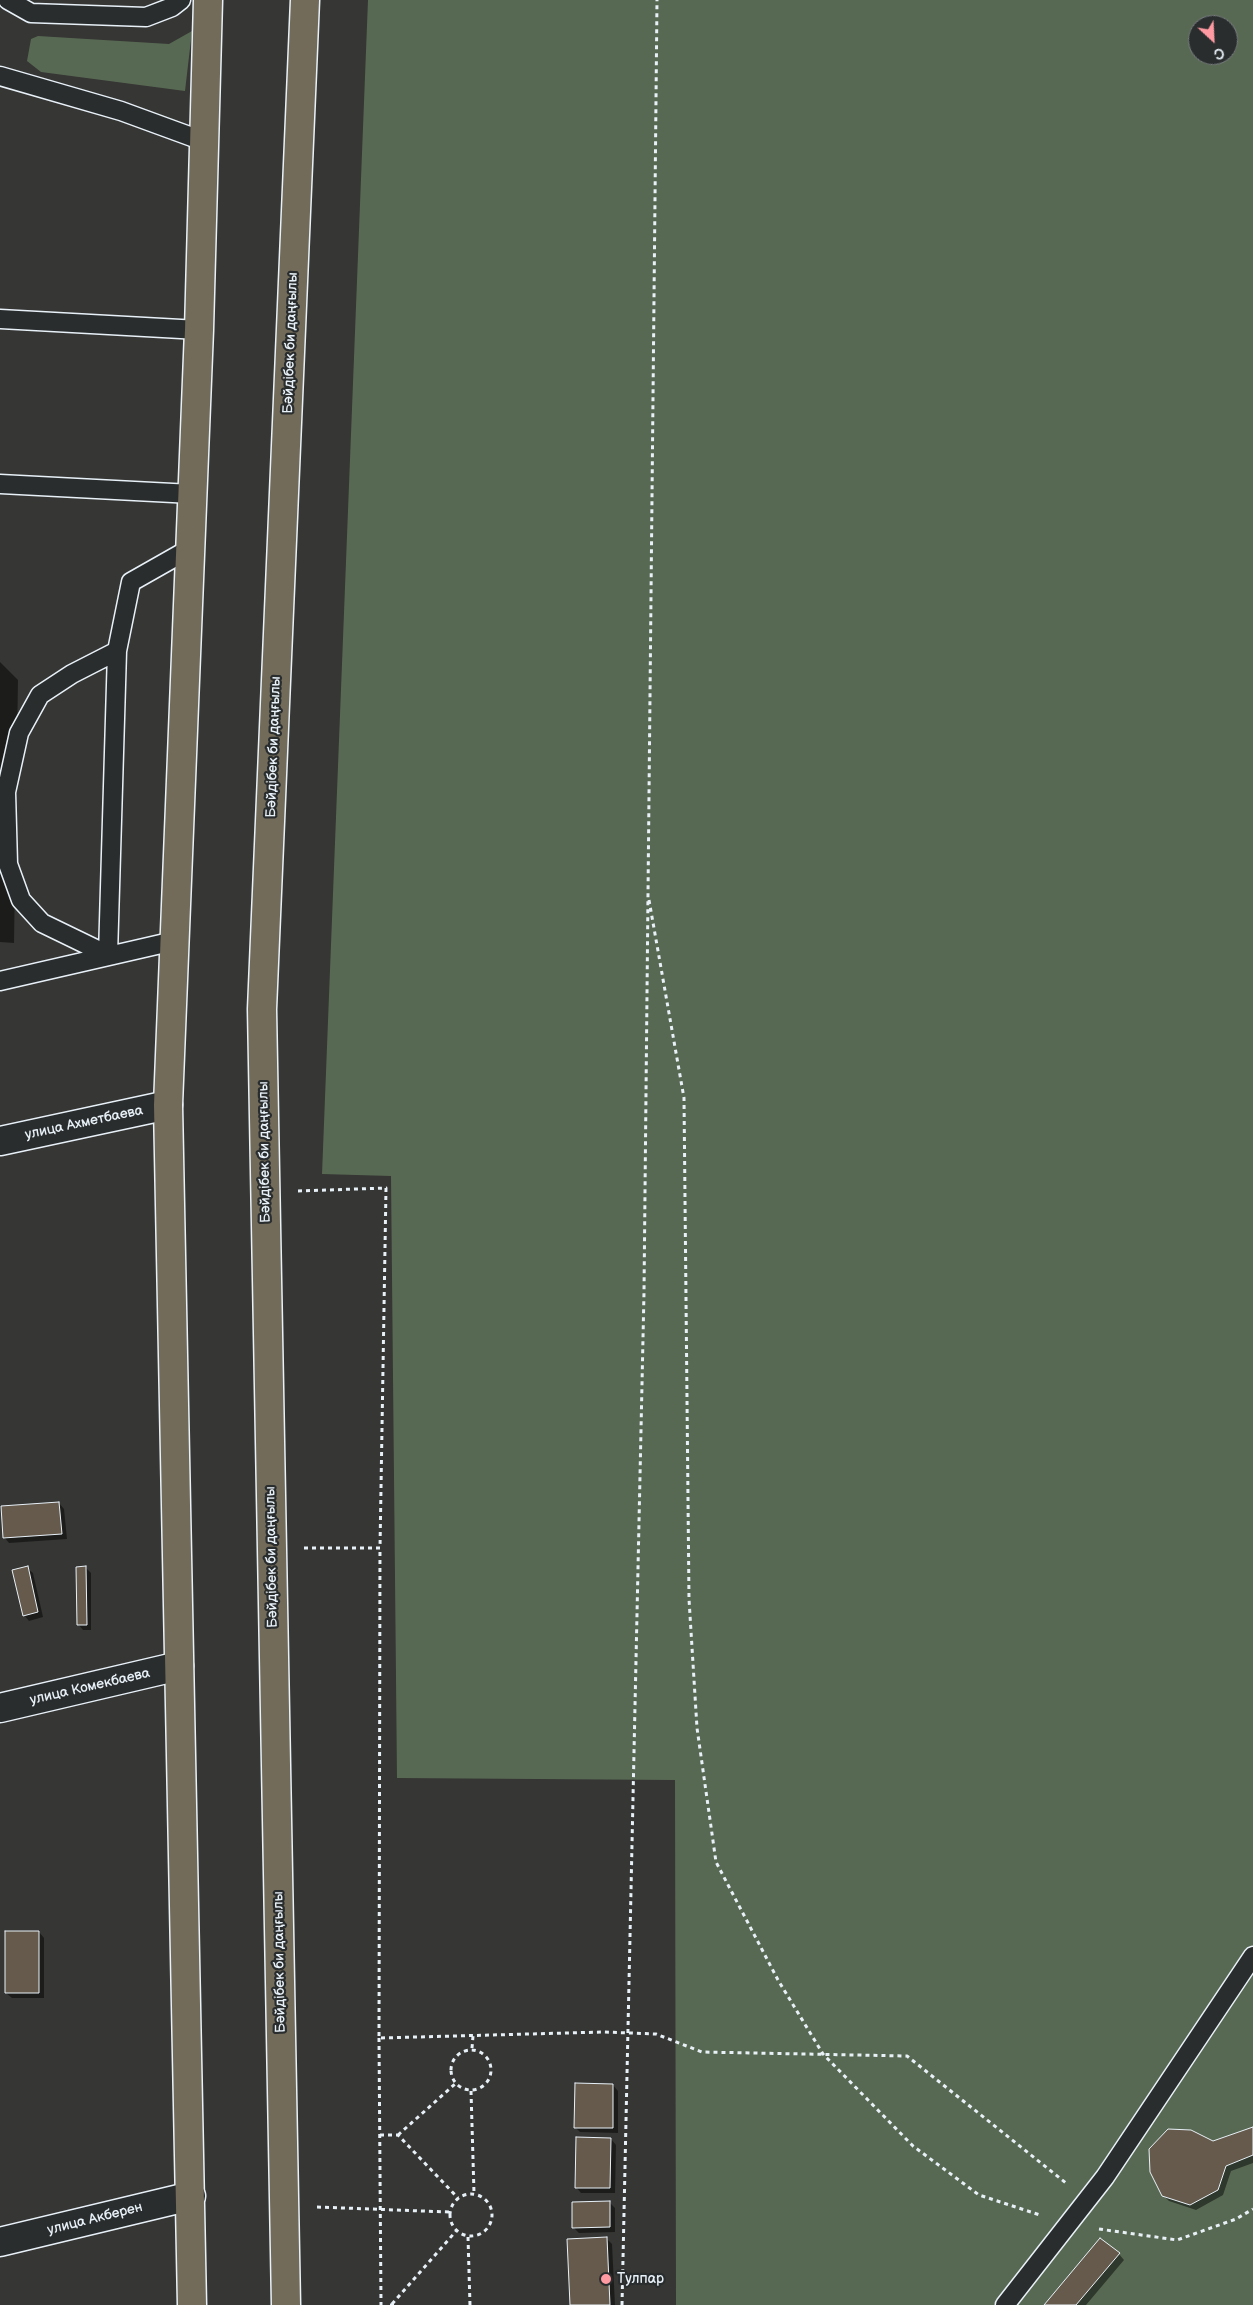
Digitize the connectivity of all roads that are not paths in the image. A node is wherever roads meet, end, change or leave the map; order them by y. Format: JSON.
{"nodes":[{"id":1,"x":8,"y":0,"type":"edge"},
{"id":2,"x":180,"y":0,"type":"edge"},
{"id":3,"x":208,"y":0,"type":"edge"},
{"id":4,"x":305,"y":0,"type":"edge"},
{"id":5,"x":0,"y":76,"type":"edge"},
{"id":6,"x":203,"y":141,"type":"junction"},
{"id":7,"x":0,"y":319,"type":"edge"},
{"id":8,"x":199,"y":330,"type":"junction"},
{"id":9,"x":0,"y":484,"type":"edge"},
{"id":10,"x":192,"y":494,"type":"junction"},
{"id":11,"x":190,"y":548,"type":"junction"},
{"id":12,"x":117,"y":651,"type":"junction"},
{"id":13,"x":174,"y":941,"type":"junction"},
{"id":14,"x":108,"y":955,"type":"junction"},
{"id":15,"x":0,"y":981,"type":"edge"},
{"id":16,"x":168,"y":1105,"type":"junction"},
{"id":17,"x":0,"y":1141,"type":"edge"},
{"id":18,"x":179,"y":1666,"type":"junction"},
{"id":19,"x":0,"y":1708,"type":"edge"},
{"id":20,"x":1253,"y":1956,"type":"edge"},
{"id":21,"x":191,"y":2196,"type":"junction"},
{"id":22,"x":0,"y":2242,"type":"edge"},
{"id":23,"x":192,"y":2305,"type":"edge"},
{"id":24,"x":286,"y":2305,"type":"edge"},
{"id":25,"x":1005,"y":2305,"type":"edge"}],
"edges":[{"from":1,"to":2,"type":"lane"},
{"from":3,"to":6,"type":"main road"},
{"from":4,"to":24,"type":"main road","name":"Бәйдібек би даңғылы"},
{"from":5,"to":6,"type":"lane"},
{"from":6,"to":8,"type":"main road"},
{"from":7,"to":8,"type":"lane"},
{"from":8,"to":10,"type":"main road"},
{"from":9,"to":10,"type":"lane"},
{"from":10,"to":11,"type":"main road"},
{"from":11,"to":12,"type":"lane"},
{"from":11,"to":13,"type":"main road"},
{"from":12,"to":14,"type":"lane"},
{"from":12,"to":14,"type":"lane"},
{"from":13,"to":14,"type":"lane"},
{"from":13,"to":16,"type":"main road"},
{"from":14,"to":15,"type":"lane"},
{"from":16,"to":17,"type":"street","name":"улица Ахметбаева"},
{"from":16,"to":18,"type":"main road"},
{"from":18,"to":19,"type":"street","name":"улица Комекбаева"},
{"from":18,"to":21,"type":"main road"},
{"from":20,"to":25,"type":"lane"},
{"from":21,"to":22,"type":"street","name":"улица Акберен"},
{"from":21,"to":23,"type":"main road"}]}
